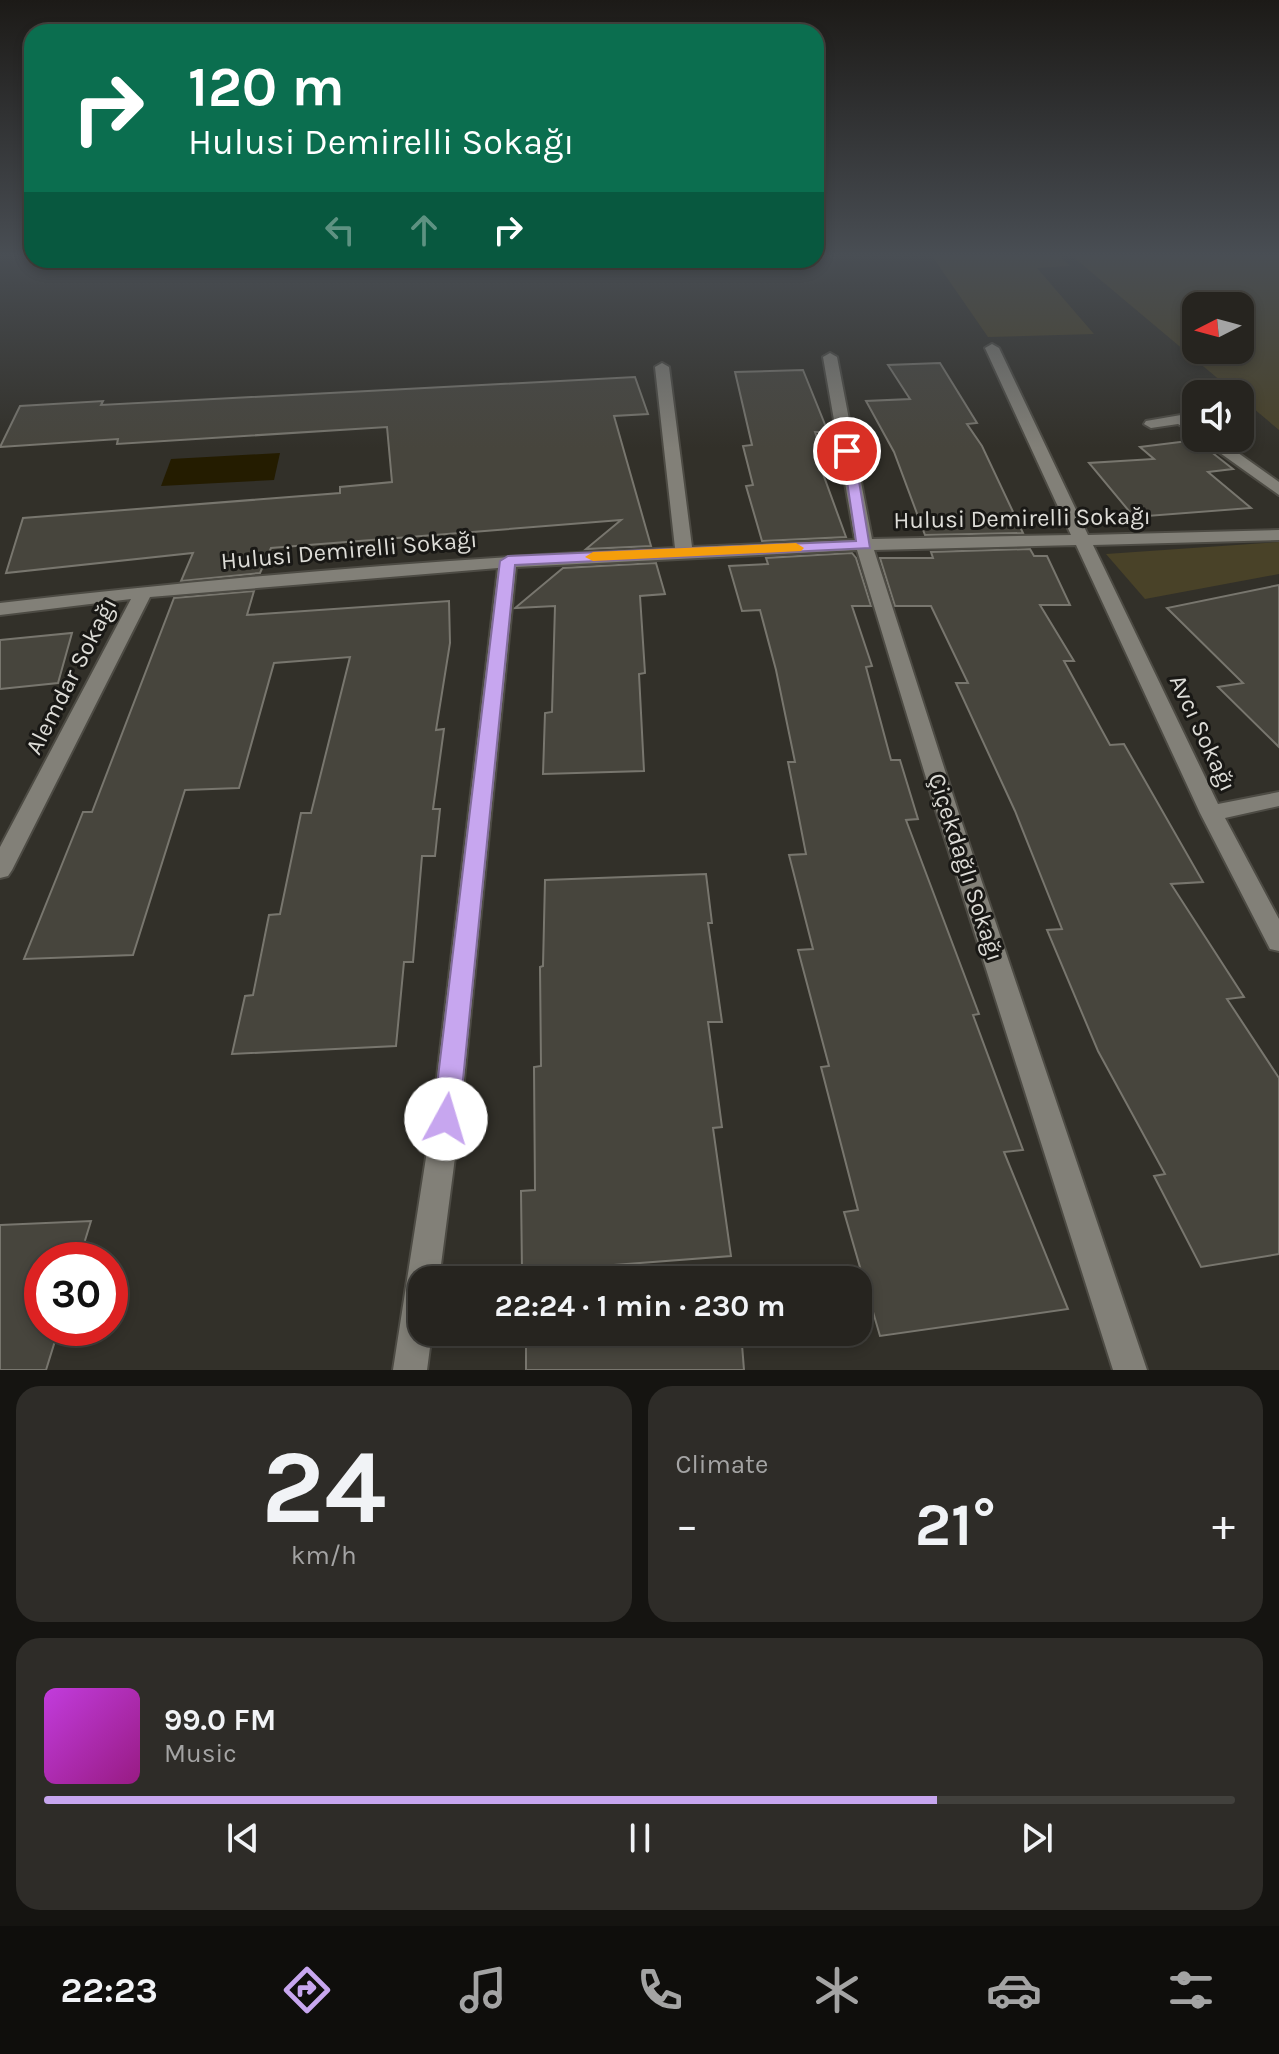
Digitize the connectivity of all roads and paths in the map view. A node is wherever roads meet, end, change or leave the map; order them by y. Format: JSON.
{"nodes":[{"id":1,"x":992,"y":348,"type":"dead end"},
{"id":2,"x":830,"y":357,"type":"dead end"},
{"id":3,"x":662,"y":367,"type":"dead end"},
{"id":4,"x":1182,"y":420,"type":"edge"},
{"id":5,"x":1151,"y":424,"type":"dead end"},
{"id":6,"x":1226,"y":452,"type":"edge"},
{"id":7,"x":1279,"y":490,"type":"edge"},
{"id":8,"x":1279,"y":535,"type":"edge"},
{"id":9,"x":1086,"y":542,"type":"junction"},
{"id":10,"x":864,"y":545,"type":"junction"},
{"id":11,"x":684,"y":552,"type":"junction"},
{"id":12,"x":508,"y":561,"type":"junction"},
{"id":13,"x":144,"y":591,"type":"junction"},
{"id":14,"x":0,"y":609,"type":"edge"},
{"id":15,"x":1279,"y":799,"type":"edge"},
{"id":16,"x":1211,"y":813,"type":"junction"},
{"id":17,"x":0,"y":870,"type":"edge"},
{"id":18,"x":1279,"y":942,"type":"edge"},
{"id":19,"x":425,"y":1266,"type":"edge"},
{"id":20,"x":413,"y":1346,"type":"edge"},
{"id":21,"x":410,"y":1370,"type":"edge"},
{"id":22,"x":1130,"y":1370,"type":"edge"}],
"edges":[{"from":1,"to":9,"type":"street","name":"Avcı Sokağı"},
{"from":2,"to":10,"type":"street","name":"Çiçekdağlı Sokağı"},
{"from":3,"to":11,"type":"street"},
{"from":4,"to":5,"type":"street"},
{"from":6,"to":7,"type":"street"},
{"from":8,"to":9,"type":"street","name":"Hulusi Demirelli Sokağı"},
{"from":9,"to":10,"type":"street","name":"Hulusi Demirelli Sokağı"},
{"from":9,"to":16,"type":"street","name":"Avcı Sokağı"},
{"from":10,"to":11,"type":"street","name":"Hulusi Demirelli Sokağı"},
{"from":10,"to":22,"type":"street","name":"Çiçekdağlı Sokağı"},
{"from":11,"to":12,"type":"street","name":"Hulusi Demirelli Sokağı"},
{"from":12,"to":13,"type":"street","name":"Hulusi Demirelli Sokağı"},
{"from":12,"to":19,"type":"street"},
{"from":13,"to":14,"type":"street","name":"Hulusi Demirelli Sokağı"},
{"from":13,"to":17,"type":"street","name":"Alemdar Sokağı"},
{"from":15,"to":16,"type":"street"},
{"from":16,"to":18,"type":"street","name":"Avcı Sokağı"},
{"from":20,"to":21,"type":"street"}]}
